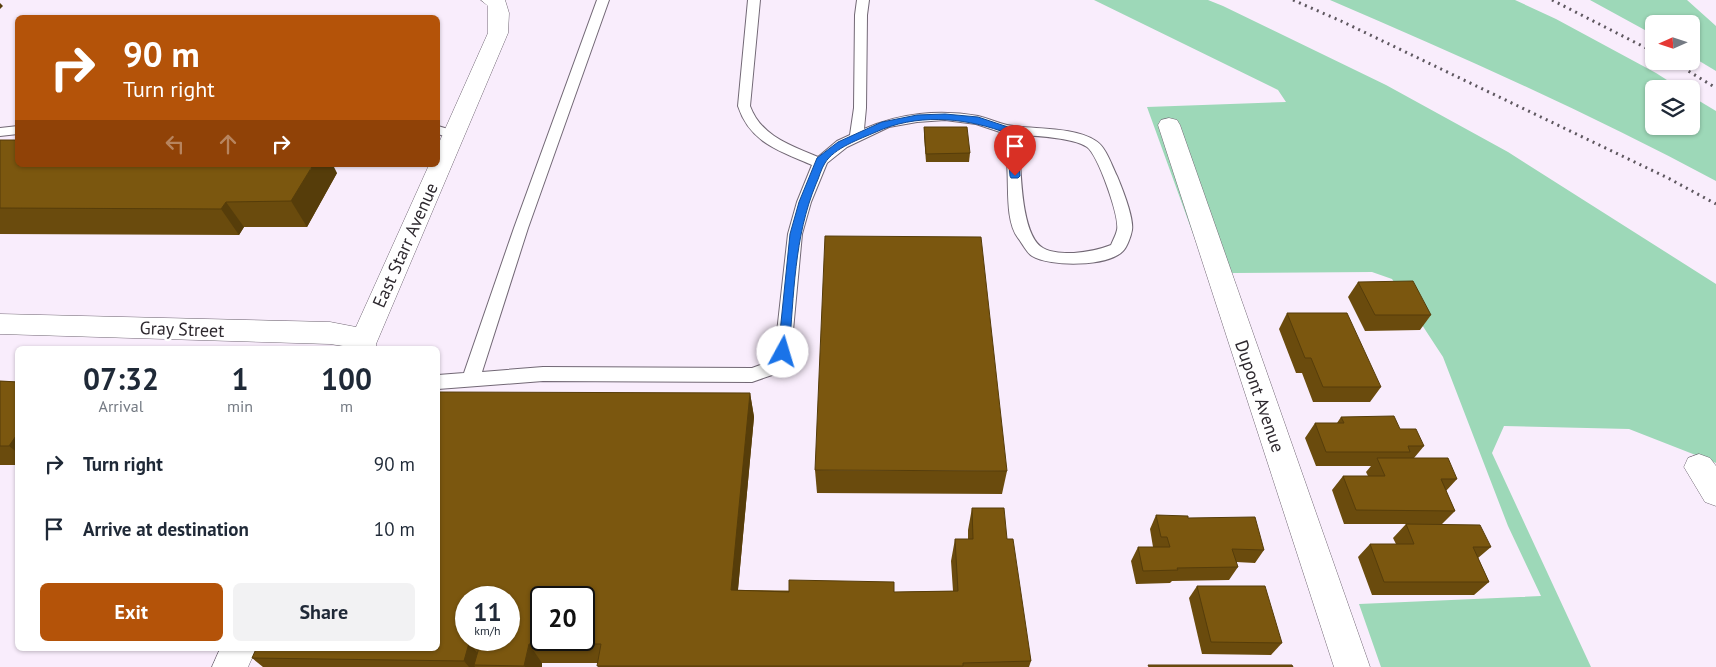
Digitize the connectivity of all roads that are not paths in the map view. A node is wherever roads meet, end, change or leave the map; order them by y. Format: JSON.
{"nodes":[{"id":1,"x":602,"y":0,"type":"edge"},
{"id":2,"x":754,"y":0,"type":"edge"},
{"id":3,"x":863,"y":0,"type":"edge"},
{"id":4,"x":494,"y":1,"type":"edge"},
{"id":5,"x":1169,"y":125,"type":"dead end"},
{"id":6,"x":1005,"y":129,"type":"junction"},
{"id":7,"x":15,"y":130,"type":"edge"},
{"id":8,"x":0,"y":132,"type":"edge"},
{"id":9,"x":445,"y":133,"type":"edge"},
{"id":10,"x":856,"y":137,"type":"junction"},
{"id":11,"x":440,"y":146,"type":"edge"},
{"id":12,"x":820,"y":162,"type":"junction"},
{"id":13,"x":432,"y":167,"type":"edge"},
{"id":14,"x":0,"y":324,"type":"edge"},
{"id":15,"x":361,"y":346,"type":"edge"},
{"id":16,"x":362,"y":346,"type":"edge"},
{"id":17,"x":471,"y":379,"type":"junction"},
{"id":18,"x":440,"y":382,"type":"edge"},
{"id":19,"x":1699,"y":467,"type":"dead end"},
{"id":20,"x":1716,"y":492,"type":"edge"},
{"id":21,"x":237,"y":651,"type":"edge"},
{"id":22,"x":230,"y":667,"type":"edge"},
{"id":23,"x":1352,"y":667,"type":"edge"}],
"edges":[{"from":1,"to":17,"type":"lane"},
{"from":2,"to":12,"type":"lane"},
{"from":3,"to":10,"type":"lane"},
{"from":4,"to":9,"type":"street","name":"East Starr Avenue"},
{"from":5,"to":23,"type":"street","name":"Dupont Avenue"},
{"from":6,"to":6,"type":"lane"},
{"from":6,"to":10,"type":"lane"},
{"from":7,"to":8,"type":"lane"},
{"from":9,"to":11,"type":"street","name":"East Starr Avenue"},
{"from":10,"to":12,"type":"lane"},
{"from":12,"to":17,"type":"lane"},
{"from":13,"to":16,"type":"street","name":"East Starr Avenue"},
{"from":14,"to":15,"type":"street","name":"Gray Street"},
{"from":17,"to":18,"type":"lane"},
{"from":19,"to":20,"type":"street"},
{"from":21,"to":22,"type":"street"}]}
